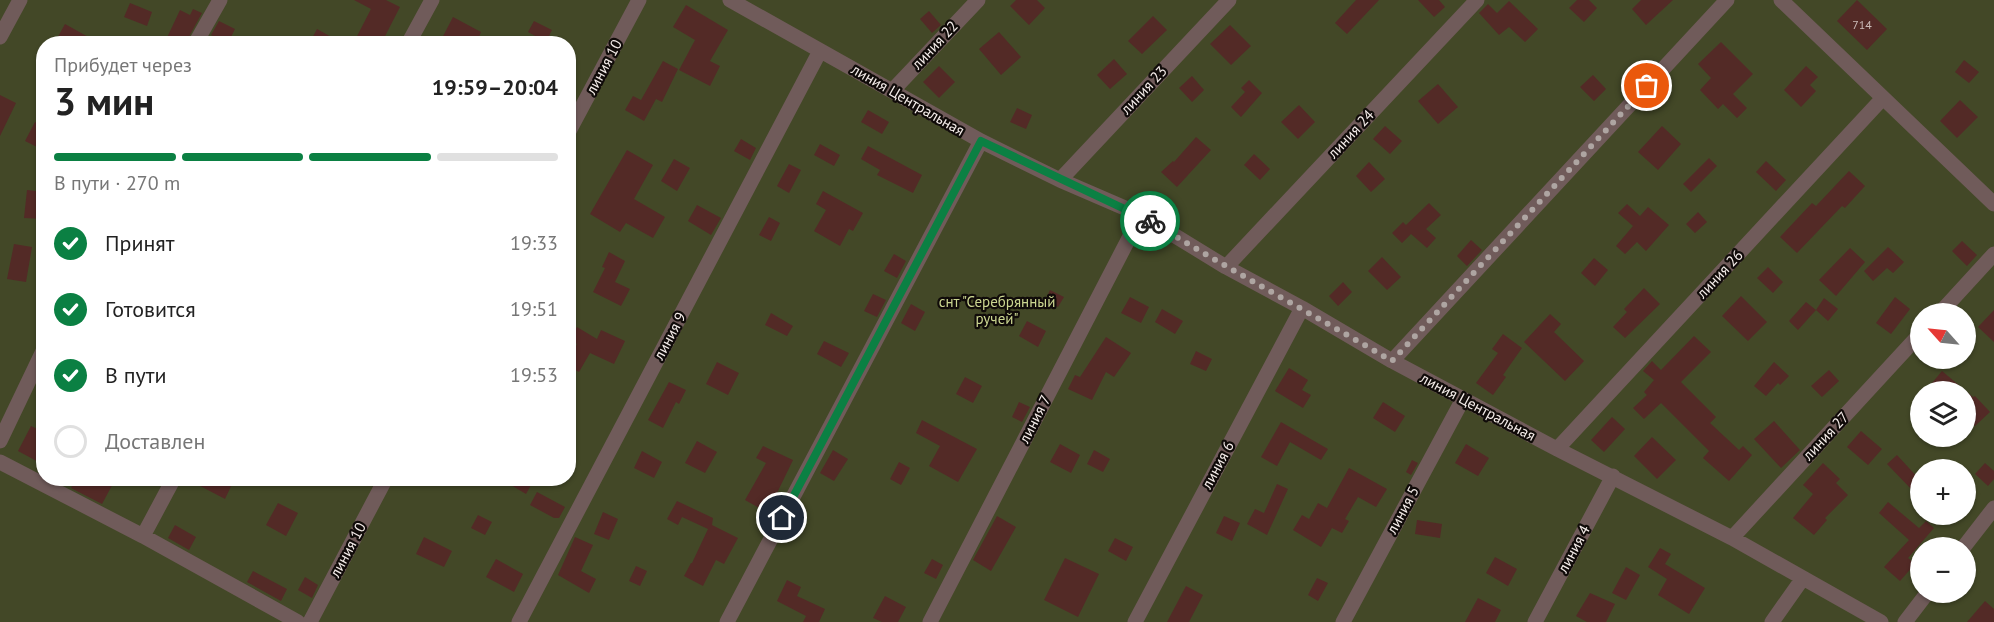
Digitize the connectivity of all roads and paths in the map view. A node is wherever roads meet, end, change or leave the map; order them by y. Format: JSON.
{"nodes":[{"id":1,"x":20,"y":0,"type":"edge"},
{"id":2,"x":220,"y":0,"type":"edge"},
{"id":3,"x":432,"y":0,"type":"edge"},
{"id":4,"x":639,"y":0,"type":"edge"},
{"id":5,"x":730,"y":0,"type":"edge"},
{"id":6,"x":978,"y":0,"type":"edge"},
{"id":7,"x":1229,"y":0,"type":"edge"},
{"id":8,"x":1477,"y":0,"type":"edge"},
{"id":9,"x":1727,"y":0,"type":"edge"},
{"id":10,"x":1781,"y":0,"type":"edge"},
{"id":11,"x":200,"y":36,"type":"edge"},
{"id":12,"x":412,"y":36,"type":"edge"},
{"id":13,"x":0,"y":37,"type":"edge"},
{"id":14,"x":820,"y":51,"type":"junction"},
{"id":15,"x":893,"y":90,"type":"junction"},
{"id":16,"x":1882,"y":99,"type":"junction"},
{"id":17,"x":576,"y":119,"type":"edge"},
{"id":18,"x":981,"y":141,"type":"junction"},
{"id":19,"x":1060,"y":180,"type":"junction"},
{"id":20,"x":1994,"y":204,"type":"edge"},
{"id":21,"x":1141,"y":215,"type":"junction"},
{"id":22,"x":1994,"y":254,"type":"edge"},
{"id":23,"x":1226,"y":267,"type":"junction"},
{"id":24,"x":1949,"y":303,"type":"edge"},
{"id":25,"x":1302,"y":308,"type":"junction"},
{"id":26,"x":1910,"y":345,"type":"edge"},
{"id":27,"x":1392,"y":361,"type":"junction"},
{"id":28,"x":36,"y":366,"type":"edge"},
{"id":29,"x":1463,"y":399,"type":"junction"},
{"id":30,"x":0,"y":441,"type":"edge"},
{"id":31,"x":1557,"y":449,"type":"junction"},
{"id":32,"x":0,"y":462,"type":"edge"},
{"id":33,"x":1613,"y":476,"type":"junction"},
{"id":34,"x":36,"y":481,"type":"edge"},
{"id":35,"x":46,"y":486,"type":"edge"},
{"id":36,"x":170,"y":486,"type":"edge"},
{"id":37,"x":382,"y":486,"type":"edge"},
{"id":38,"x":1994,"y":508,"type":"edge"},
{"id":39,"x":143,"y":536,"type":"junction"},
{"id":40,"x":1972,"y":537,"type":"edge"},
{"id":41,"x":1732,"y":538,"type":"junction"},
{"id":42,"x":1803,"y":578,"type":"junction"},
{"id":43,"x":1920,"y":603,"type":"edge"},
{"id":44,"x":298,"y":622,"type":"edge"},
{"id":45,"x":310,"y":622,"type":"edge"},
{"id":46,"x":519,"y":622,"type":"edge"},
{"id":47,"x":727,"y":622,"type":"edge"},
{"id":48,"x":930,"y":622,"type":"edge"},
{"id":49,"x":1135,"y":622,"type":"edge"},
{"id":50,"x":1343,"y":622,"type":"edge"},
{"id":51,"x":1535,"y":622,"type":"edge"},
{"id":52,"x":1772,"y":622,"type":"edge"},
{"id":53,"x":1881,"y":622,"type":"edge"},
{"id":54,"x":1905,"y":622,"type":"edge"}],
"edges":[{"from":1,"to":13,"type":"street"},
{"from":2,"to":11,"type":"street"},
{"from":3,"to":12,"type":"street"},
{"from":4,"to":17,"type":"street","name":"линия 10"},
{"from":5,"to":14,"type":"street","name":"линия Центральная"},
{"from":6,"to":15,"type":"street","name":"линия 22"},
{"from":7,"to":19,"type":"street","name":"линия 23"},
{"from":8,"to":23,"type":"street","name":"линия 24"},
{"from":9,"to":27,"type":"street"},
{"from":10,"to":16,"type":"street"},
{"from":14,"to":15,"type":"street","name":"линия Центральная"},
{"from":14,"to":46,"type":"street","name":"линия 9"},
{"from":15,"to":18,"type":"street","name":"линия Центральная"},
{"from":16,"to":20,"type":"street"},
{"from":16,"to":31,"type":"street","name":"линия 26"},
{"from":18,"to":19,"type":"street","name":"линия Центральная"},
{"from":18,"to":47,"type":"street"},
{"from":19,"to":21,"type":"street","name":"линия Центральная"},
{"from":21,"to":23,"type":"street","name":"линия Центральная"},
{"from":21,"to":48,"type":"street","name":"линия 7"},
{"from":22,"to":24,"type":"street"},
{"from":23,"to":25,"type":"street","name":"линия Центральная"},
{"from":25,"to":27,"type":"street","name":"линия Центральная"},
{"from":25,"to":49,"type":"street","name":"линия 6"},
{"from":26,"to":41,"type":"street","name":"линия 27"},
{"from":27,"to":29,"type":"street","name":"линия Центральная"},
{"from":28,"to":30,"type":"street"},
{"from":29,"to":31,"type":"street","name":"линия Центральная"},
{"from":29,"to":50,"type":"street","name":"линия 5"},
{"from":31,"to":33,"type":"street","name":"линия Центральная"},
{"from":32,"to":34,"type":"street"},
{"from":33,"to":41,"type":"street","name":"линия Центральная"},
{"from":33,"to":51,"type":"street","name":"линия 4"},
{"from":35,"to":39,"type":"street"},
{"from":36,"to":39,"type":"street"},
{"from":37,"to":45,"type":"street","name":"линия 10"},
{"from":38,"to":40,"type":"street"},
{"from":39,"to":44,"type":"street"},
{"from":41,"to":42,"type":"street","name":"линия Центральная"},
{"from":42,"to":52,"type":"street"},
{"from":42,"to":53,"type":"street","name":"линия Центральная"},
{"from":43,"to":54,"type":"street"}]}
